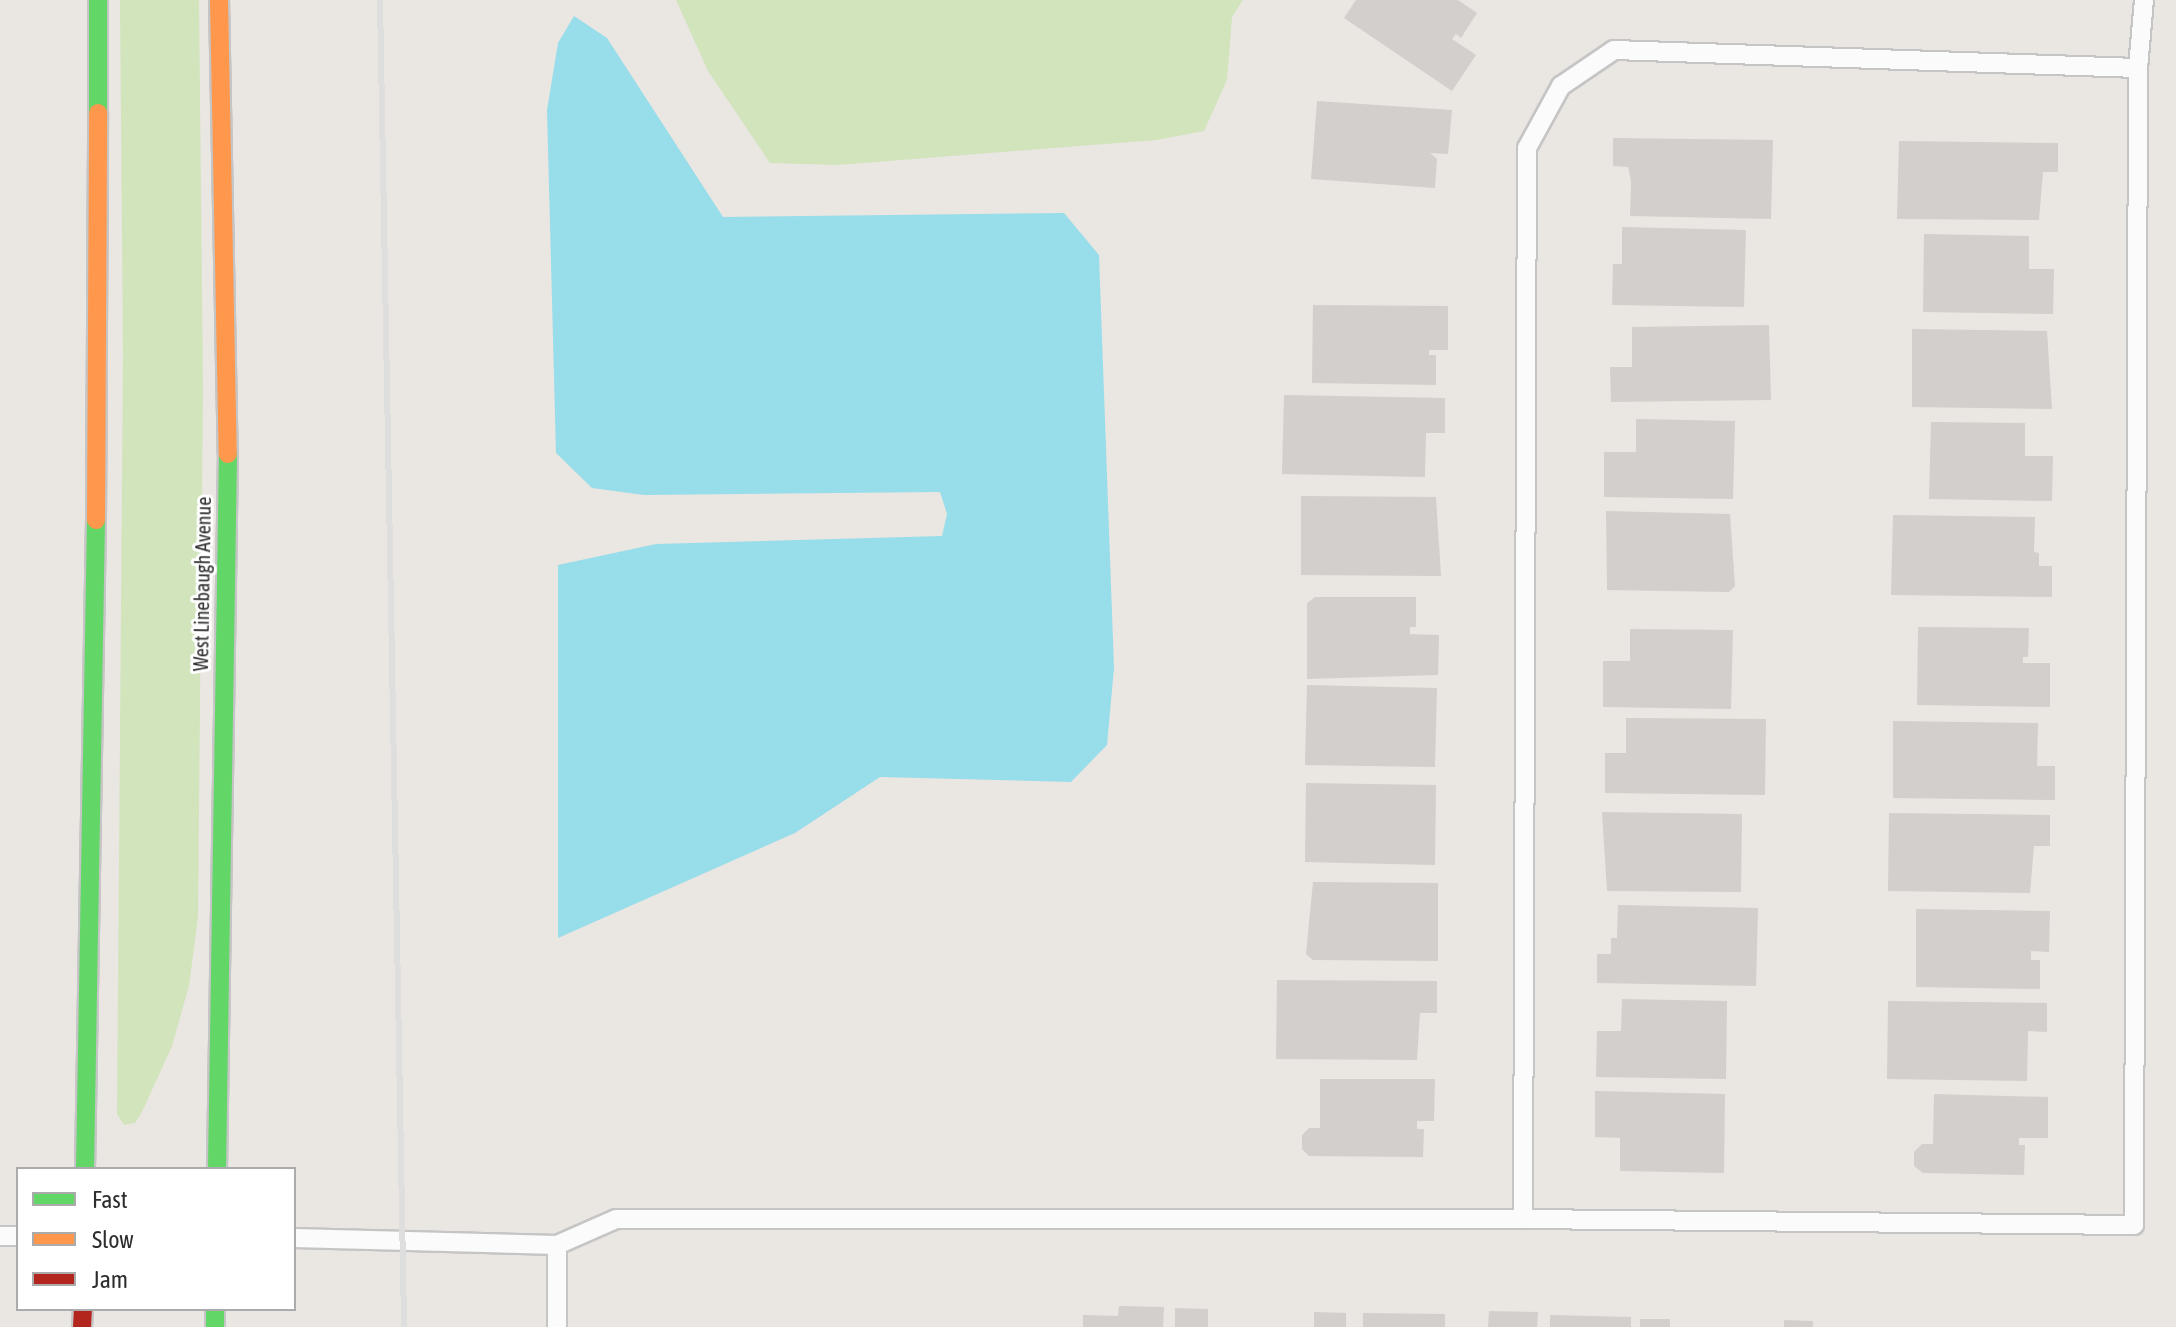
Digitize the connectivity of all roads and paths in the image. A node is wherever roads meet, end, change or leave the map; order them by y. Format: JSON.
{"nodes":[{"id":1,"x":98,"y":0,"type":"edge"},
{"id":2,"x":219,"y":0,"type":"edge"},
{"id":3,"x":2144,"y":0,"type":"edge"},
{"id":4,"x":2138,"y":68,"type":"junction"},
{"id":5,"x":85,"y":1167,"type":"edge"},
{"id":6,"x":217,"y":1167,"type":"edge"},
{"id":7,"x":1523,"y":1219,"type":"junction"},
{"id":8,"x":296,"y":1238,"type":"edge"},
{"id":9,"x":557,"y":1245,"type":"junction"},
{"id":10,"x":557,"y":1327,"type":"edge"}],
"edges":[{"from":1,"to":5,"type":"main road"},
{"from":2,"to":6,"type":"main road","name":"West Linebaugh Avenue"},
{"from":3,"to":4,"type":"lane"},
{"from":4,"to":7,"type":"lane"},
{"from":4,"to":7,"type":"lane"},
{"from":7,"to":9,"type":"lane"},
{"from":8,"to":9,"type":"lane"},
{"from":9,"to":10,"type":"lane"}]}
